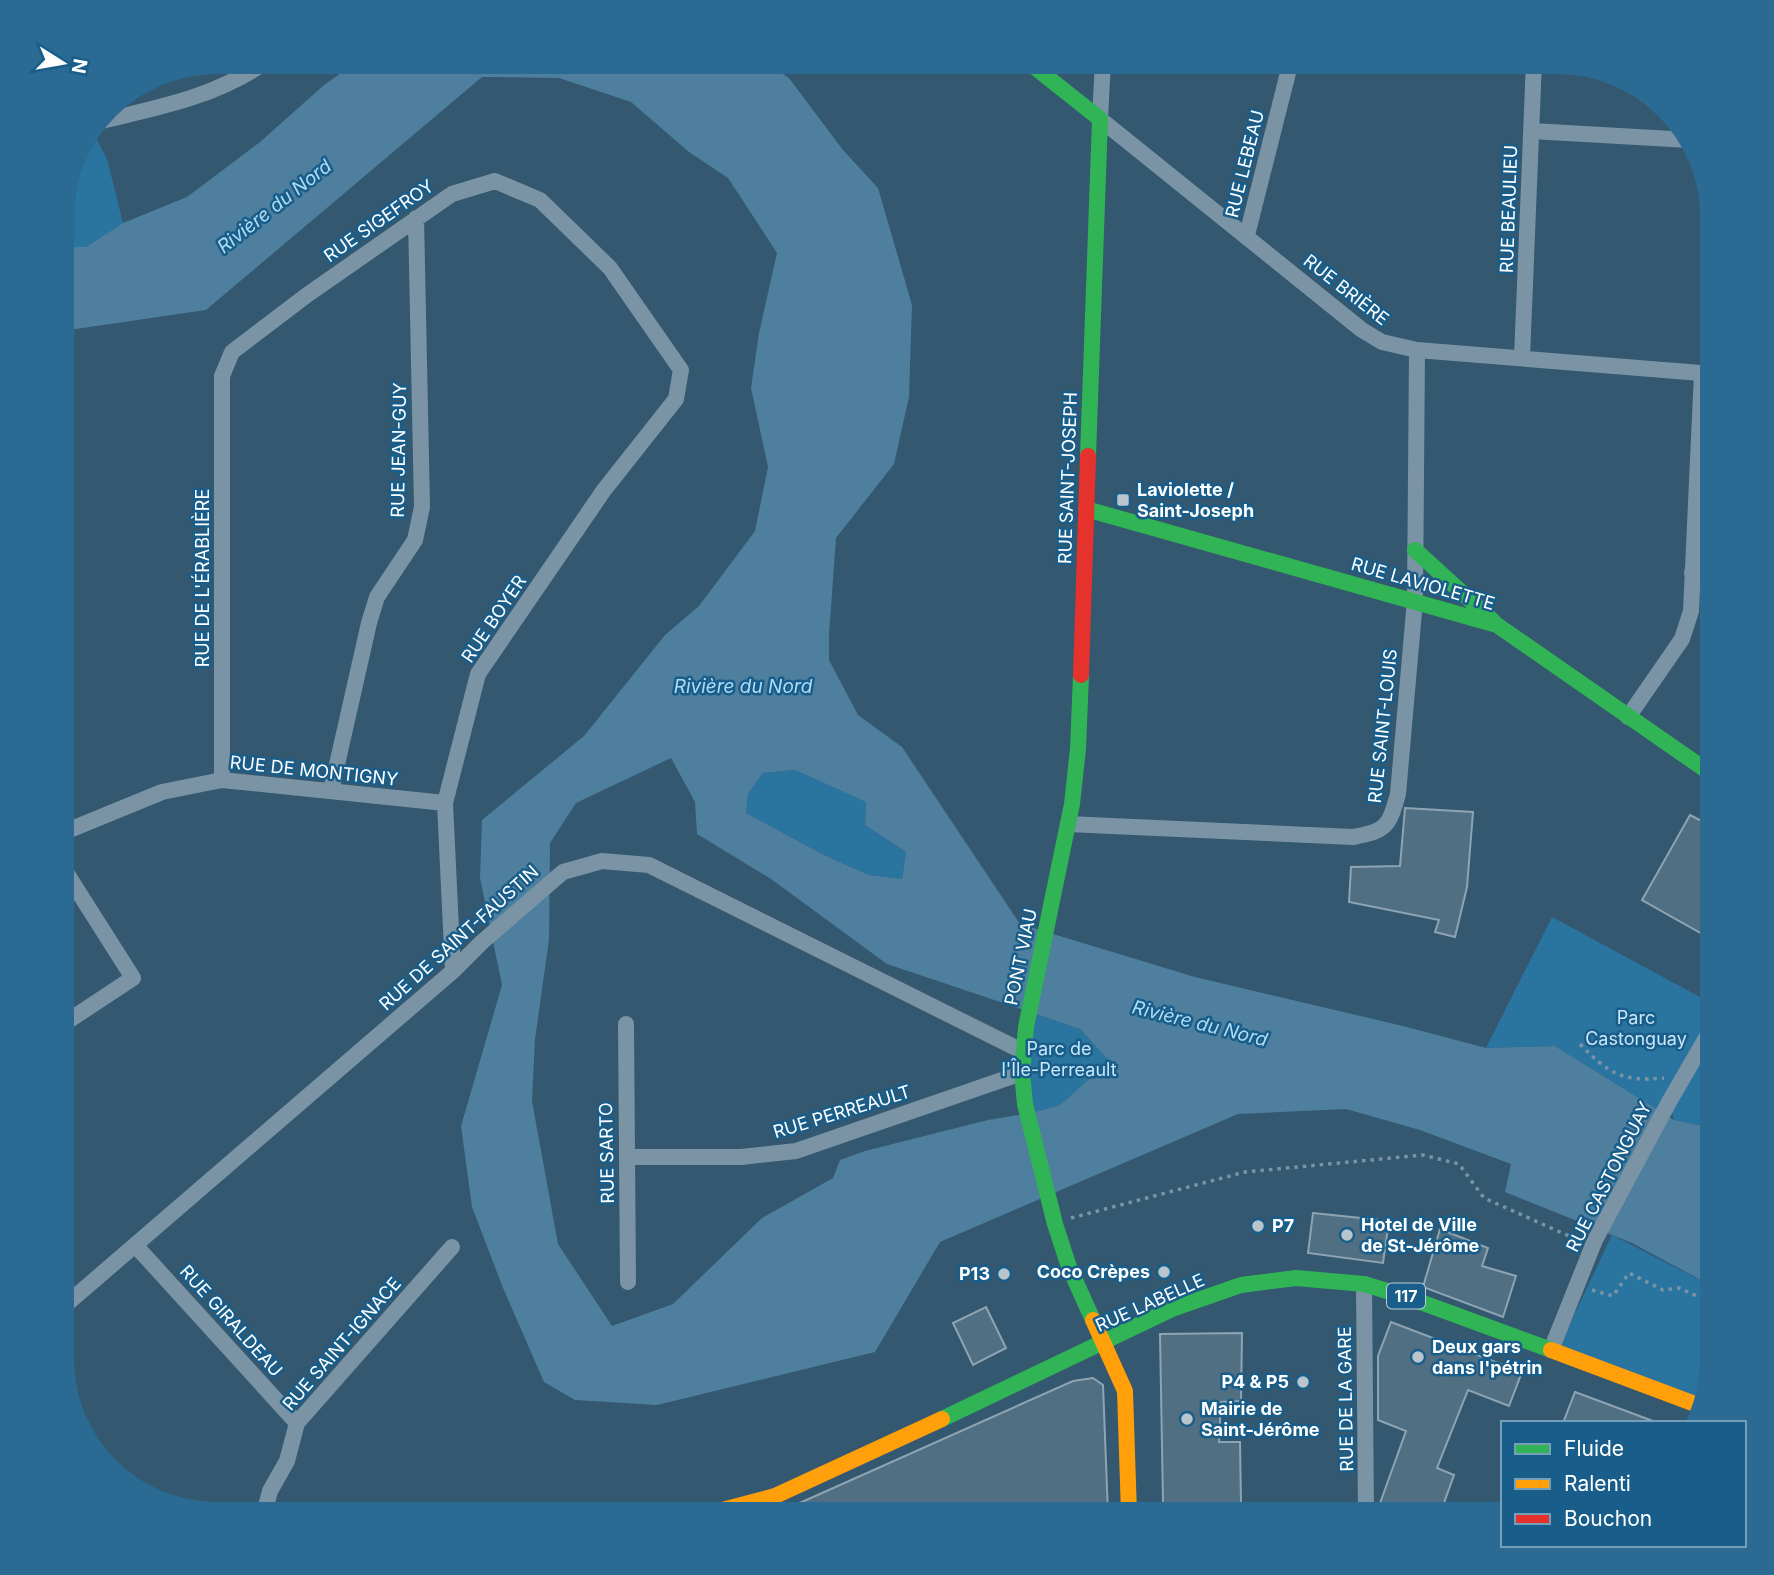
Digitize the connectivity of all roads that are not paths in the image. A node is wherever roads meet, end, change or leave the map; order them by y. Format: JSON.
{"nodes":[{"id":1,"x":248,"y":74,"type":"edge"},
{"id":2,"x":1043,"y":74,"type":"edge"},
{"id":3,"x":1102,"y":74,"type":"edge"},
{"id":4,"x":1288,"y":74,"type":"edge"},
{"id":5,"x":1533,"y":74,"type":"edge"},
{"id":6,"x":113,"y":118,"type":"edge"},
{"id":7,"x":1100,"y":119,"type":"junction"},
{"id":8,"x":1531,"y":131,"type":"junction"},
{"id":9,"x":1677,"y":139,"type":"edge"},
{"id":10,"x":416,"y":218,"type":"junction"},
{"id":11,"x":1247,"y":235,"type":"junction"},
{"id":12,"x":1417,"y":349,"type":"junction"},
{"id":13,"x":1522,"y":358,"type":"junction"},
{"id":14,"x":681,"y":370,"type":"joint"},
{"id":15,"x":1700,"y":373,"type":"edge"},
{"id":16,"x":222,"y":376,"type":"joint"},
{"id":17,"x":1700,"y":467,"type":"edge"},
{"id":18,"x":1086,"y":509,"type":"junction"},
{"id":19,"x":1415,"y":550,"type":"junction"},
{"id":20,"x":1692,"y":573,"type":"junction"},
{"id":21,"x":1700,"y":573,"type":"edge"},
{"id":22,"x":1415,"y":600,"type":"junction"},
{"id":23,"x":1497,"y":625,"type":"junction"},
{"id":24,"x":1629,"y":717,"type":"junction"},
{"id":25,"x":1700,"y":766,"type":"edge"},
{"id":26,"x":222,"y":780,"type":"junction"},
{"id":27,"x":331,"y":790,"type":"junction"},
{"id":28,"x":445,"y":803,"type":"junction"},
{"id":29,"x":1068,"y":824,"type":"junction"},
{"id":30,"x":74,"y":827,"type":"edge"},
{"id":31,"x":74,"y":885,"type":"edge"},
{"id":32,"x":1054,"y":895,"type":"joint"},
{"id":33,"x":453,"y":971,"type":"junction"},
{"id":34,"x":74,"y":1017,"type":"edge"},
{"id":35,"x":626,"y":1024,"type":"dead end"},
{"id":36,"x":1700,"y":1049,"type":"edge"},
{"id":37,"x":1023,"y":1051,"type":"junction"},
{"id":38,"x":1022,"y":1073,"type":"junction"},
{"id":39,"x":627,"y":1157,"type":"junction"},
{"id":40,"x":135,"y":1245,"type":"junction"},
{"id":41,"x":452,"y":1247,"type":"dead end"},
{"id":42,"x":628,"y":1282,"type":"dead end"},
{"id":43,"x":1364,"y":1284,"type":"junction"},
{"id":44,"x":74,"y":1298,"type":"edge"},
{"id":45,"x":1103,"y":1344,"type":"junction"},
{"id":46,"x":1551,"y":1350,"type":"junction"},
{"id":47,"x":1693,"y":1403,"type":"edge"},
{"id":48,"x":297,"y":1423,"type":"junction"},
{"id":49,"x":784,"y":1492,"type":"junction"},
{"id":50,"x":267,"y":1502,"type":"edge"},
{"id":51,"x":750,"y":1502,"type":"edge"},
{"id":52,"x":776,"y":1502,"type":"edge"},
{"id":53,"x":1129,"y":1502,"type":"edge"},
{"id":54,"x":1366,"y":1502,"type":"edge"}],
"edges":[{"from":1,"to":6,"type":"street"},
{"from":2,"to":7,"type":"street","name":"RUE BRIÈRE"},
{"from":3,"to":7,"type":"street","name":"RUE SAINT-JOSEPH"},
{"from":4,"to":11,"type":"street","name":"RUE LEBEAU"},
{"from":5,"to":8,"type":"street","name":"RUE BEAULIEU"},
{"from":7,"to":11,"type":"street","name":"RUE BRIÈRE"},
{"from":7,"to":18,"type":"street","name":"RUE SAINT-JOSEPH"},
{"from":8,"to":9,"type":"street"},
{"from":8,"to":13,"type":"street","name":"RUE BEAULIEU"},
{"from":10,"to":14,"type":"street","name":"RUE SIGEFROY"},
{"from":10,"to":16,"type":"street","name":"RUE SIGEFROY"},
{"from":10,"to":27,"type":"street","name":"RUE JEAN-GUY"},
{"from":11,"to":12,"type":"street","name":"RUE BRIÈRE"},
{"from":12,"to":13,"type":"street","name":"RUE BRIÈRE"},
{"from":12,"to":19,"type":"street","name":"RUE SAINT-LOUIS"},
{"from":13,"to":15,"type":"street","name":"RUE BRIÈRE"},
{"from":14,"to":28,"type":"street","name":"RUE BOYER"},
{"from":16,"to":26,"type":"street","name":"RUE DE L'ÉRABLIÈRE"},
{"from":17,"to":20,"type":"street"},
{"from":18,"to":22,"type":"street","name":"RUE LAVIOLETTE"},
{"from":18,"to":29,"type":"street","name":"RUE SAINT-JOSEPH"},
{"from":19,"to":22,"type":"street","name":"RUE SAINT-LOUIS"},
{"from":19,"to":23,"type":"street"},
{"from":20,"to":21,"type":"street"},
{"from":20,"to":24,"type":"street"},
{"from":22,"to":23,"type":"street","name":"RUE LAVIOLETTE"},
{"from":22,"to":29,"type":"street","name":"RUE SAINT-LOUIS"},
{"from":23,"to":24,"type":"street","name":"RUE LAVIOLETTE"},
{"from":24,"to":25,"type":"street","name":"RUE LAVIOLETTE"},
{"from":26,"to":27,"type":"street","name":"RUE DE MONTIGNY"},
{"from":26,"to":30,"type":"street","name":"RUE DE MONTIGNY"},
{"from":27,"to":28,"type":"street","name":"RUE DE MONTIGNY"},
{"from":28,"to":33,"type":"street","name":"RUE BOYER"},
{"from":29,"to":32,"type":"street","name":"RUE SAINT-JOSEPH"},
{"from":31,"to":34,"type":"street"},
{"from":32,"to":37,"type":"street","name":"PONT VIAU"},
{"from":33,"to":37,"type":"street","name":"RUE DE SAINT-FAUSTIN"},
{"from":33,"to":40,"type":"street","name":"RUE DE SAINT-FAUSTIN"},
{"from":35,"to":39,"type":"street","name":"RUE SARTO"},
{"from":36,"to":46,"type":"street","name":"RUE CASTONGUAY"},
{"from":37,"to":38,"type":"street"},
{"from":38,"to":39,"type":"street","name":"RUE PERREAULT"},
{"from":38,"to":45,"type":"street"},
{"from":39,"to":42,"type":"street","name":"RUE SARTO"},
{"from":40,"to":44,"type":"street","name":"RUE DE SAINT-FAUSTIN"},
{"from":40,"to":48,"type":"street","name":"RUE GIRALDEAU"},
{"from":41,"to":48,"type":"street","name":"RUE SAINT-IGNACE"},
{"from":43,"to":45,"type":"street","name":"RUE LABELLE","number":"117"},
{"from":43,"to":46,"type":"street","name":"RUE LABELLE","number":"117"},
{"from":43,"to":54,"type":"street","name":"RUE DE LA GARE"},
{"from":45,"to":49,"type":"street","name":"RUE LABELLE","number":"117"},
{"from":45,"to":53,"type":"street"},
{"from":46,"to":47,"type":"street","name":"RUE LABELLE","number":"117"},
{"from":48,"to":50,"type":"street","name":"RUE SAINT-IGNACE"},
{"from":49,"to":51,"type":"street","name":"RUE LABELLE","number":"117"},
{"from":49,"to":52,"type":"street"}]}
